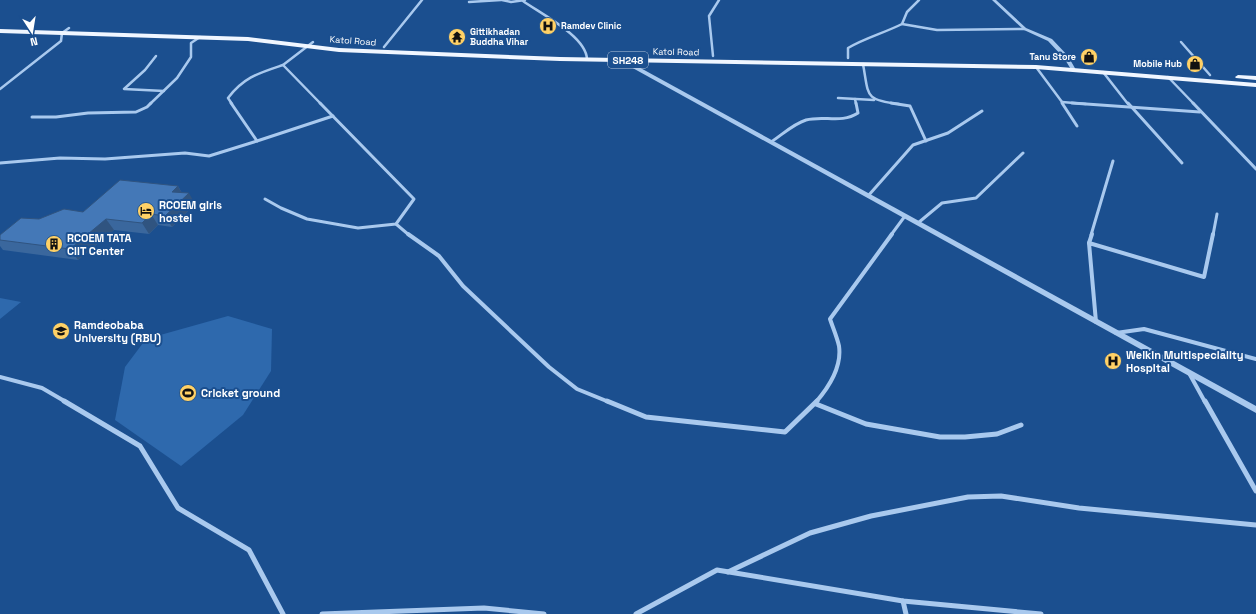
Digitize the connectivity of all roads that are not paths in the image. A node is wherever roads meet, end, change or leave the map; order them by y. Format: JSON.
{"nodes":[{"id":1,"x":422,"y":0,"type":"edge"},
{"id":2,"x":501,"y":0,"type":"edge"},
{"id":3,"x":525,"y":0,"type":"edge"},
{"id":4,"x":719,"y":0,"type":"edge"},
{"id":5,"x":919,"y":0,"type":"edge"},
{"id":6,"x":994,"y":0,"type":"edge"},
{"id":7,"x":469,"y":2,"type":"dead end"},
{"id":8,"x":902,"y":24,"type":"junction"},
{"id":9,"x":0,"y":27,"type":"edge"},
{"id":10,"x":69,"y":28,"type":"junction"},
{"id":11,"x":1025,"y":29,"type":"junction"},
{"id":12,"x":0,"y":31,"type":"edge"},
{"id":13,"x":62,"y":34,"type":"junction"},
{"id":14,"x":200,"y":37,"type":"junction"},
{"id":15,"x":314,"y":42,"type":"junction"},
{"id":16,"x":1181,"y":42,"type":"dead end"},
{"id":17,"x":307,"y":46,"type":"junction"},
{"id":18,"x":384,"y":47,"type":"junction"},
{"id":19,"x":613,"y":55,"type":"junction"},
{"id":20,"x":156,"y":56,"type":"dead end"},
{"id":21,"x":587,"y":56,"type":"junction"},
{"id":22,"x":713,"y":56,"type":"junction"},
{"id":23,"x":848,"y":58,"type":"junction"},
{"id":24,"x":623,"y":60,"type":"junction"},
{"id":25,"x":851,"y":64,"type":"junction"},
{"id":26,"x":863,"y":64,"type":"junction"},
{"id":27,"x":283,"y":65,"type":"junction"},
{"id":28,"x":1036,"y":67,"type":"junction"},
{"id":29,"x":1073,"y":67,"type":"junction"},
{"id":30,"x":1103,"y":72,"type":"junction"},
{"id":31,"x":1210,"y":75,"type":"junction"},
{"id":32,"x":1168,"y":77,"type":"junction"},
{"id":33,"x":1256,"y":78,"type":"edge"},
{"id":34,"x":1256,"y":85,"type":"edge"},
{"id":35,"x":0,"y":89,"type":"edge"},
{"id":36,"x":164,"y":91,"type":"junction"},
{"id":37,"x":838,"y":98,"type":"dead end"},
{"id":38,"x":855,"y":99,"type":"junction"},
{"id":39,"x":874,"y":100,"type":"junction"},
{"id":40,"x":1062,"y":102,"type":"junction"},
{"id":41,"x":1131,"y":107,"type":"junction"},
{"id":42,"x":982,"y":111,"type":"dead end"},
{"id":43,"x":1200,"y":112,"type":"junction"},
{"id":44,"x":333,"y":116,"type":"junction"},
{"id":45,"x":32,"y":117,"type":"dead end"},
{"id":46,"x":1077,"y":126,"type":"dead end"},
{"id":47,"x":257,"y":141,"type":"junction"},
{"id":48,"x":926,"y":141,"type":"junction"},
{"id":49,"x":771,"y":142,"type":"junction"},
{"id":50,"x":1023,"y":153,"type":"dead end"},
{"id":51,"x":1113,"y":161,"type":"dead end"},
{"id":52,"x":0,"y":163,"type":"edge"},
{"id":53,"x":1182,"y":163,"type":"dead end"},
{"id":54,"x":1256,"y":169,"type":"edge"},
{"id":55,"x":868,"y":196,"type":"junction"},
{"id":56,"x":265,"y":199,"type":"dead end"},
{"id":57,"x":1217,"y":214,"type":"dead end"},
{"id":58,"x":905,"y":216,"type":"junction"},
{"id":59,"x":918,"y":223,"type":"junction"},
{"id":60,"x":396,"y":224,"type":"junction"},
{"id":61,"x":1089,"y":243,"type":"junction"},
{"id":62,"x":1096,"y":322,"type":"junction"},
{"id":63,"x":1116,"y":333,"type":"junction"},
{"id":64,"x":1256,"y":359,"type":"edge"},
{"id":65,"x":1188,"y":372,"type":"junction"},
{"id":66,"x":0,"y":377,"type":"edge"},
{"id":67,"x":816,"y":404,"type":"junction"},
{"id":68,"x":1256,"y":410,"type":"edge"},
{"id":69,"x":1021,"y":425,"type":"dead end"},
{"id":70,"x":1256,"y":491,"type":"edge"},
{"id":71,"x":1256,"y":525,"type":"edge"},
{"id":72,"x":728,"y":572,"type":"junction"},
{"id":73,"x":903,"y":601,"type":"junction"},
{"id":74,"x":283,"y":614,"type":"edge"},
{"id":75,"x":322,"y":614,"type":"edge"},
{"id":76,"x":544,"y":614,"type":"edge"},
{"id":77,"x":636,"y":614,"type":"edge"},
{"id":78,"x":906,"y":614,"type":"edge"},
{"id":79,"x":1040,"y":614,"type":"edge"}],
"edges":[{"from":1,"to":18,"type":"street"},
{"from":2,"to":3,"type":"street"},
{"from":2,"to":7,"type":"street"},
{"from":3,"to":21,"type":"street"},
{"from":4,"to":22,"type":"street"},
{"from":5,"to":8,"type":"street"},
{"from":6,"to":11,"type":"street"},
{"from":8,"to":11,"type":"street"},
{"from":8,"to":23,"type":"street"},
{"from":9,"to":10,"type":"main road","name":"Katol Road","number":"SH248"},
{"from":10,"to":13,"type":"street"},
{"from":10,"to":15,"type":"main road","name":"Katol Road","number":"SH248"},
{"from":11,"to":29,"type":"street"},
{"from":12,"to":13,"type":"main road","name":"Katol Road","number":"SH248"},
{"from":13,"to":14,"type":"main road","name":"Katol Road","number":"SH248"},
{"from":13,"to":35,"type":"street"},
{"from":14,"to":17,"type":"main road","name":"Katol Road","number":"SH248"},
{"from":14,"to":36,"type":"street"},
{"from":15,"to":17,"type":"street"},
{"from":15,"to":18,"type":"main road","name":"Katol Road","number":"SH248"},
{"from":16,"to":31,"type":"street"},
{"from":17,"to":21,"type":"main road","name":"Katol Road","number":"SH248"},
{"from":17,"to":27,"type":"street"},
{"from":18,"to":21,"type":"main road","name":"Katol Road","number":"SH248"},
{"from":19,"to":21,"type":"main road","name":"Katol Road","number":"SH248"},
{"from":19,"to":22,"type":"main road","name":"Katol Road","number":"SH248"},
{"from":19,"to":24,"type":"street"},
{"from":20,"to":36,"type":"street"},
{"from":21,"to":24,"type":"main road","name":"Katol Road","number":"SH248"},
{"from":22,"to":23,"type":"main road","name":"Katol Road","number":"SH248"},
{"from":23,"to":25,"type":"main road"},
{"from":23,"to":29,"type":"main road","name":"Katol Road","number":"SH248"},
{"from":24,"to":25,"type":"main road","name":"Katol Road","number":"SH248"},
{"from":24,"to":49,"type":"street"},
{"from":25,"to":26,"type":"main road","name":"Katol Road","number":"SH248"},
{"from":26,"to":28,"type":"main road","name":"Katol Road","number":"SH248"},
{"from":26,"to":39,"type":"street"},
{"from":27,"to":44,"type":"street"},
{"from":27,"to":47,"type":"street"},
{"from":28,"to":29,"type":"main road","name":"Katol Road","number":"SH248"},
{"from":28,"to":40,"type":"street"},
{"from":29,"to":30,"type":"main road","name":"Katol Road","number":"SH248"},
{"from":29,"to":31,"type":"main road","name":"Katol Road","number":"SH248"},
{"from":30,"to":32,"type":"main road","name":"Katol Road","number":"SH248"},
{"from":30,"to":41,"type":"street"},
{"from":31,"to":33,"type":"main road","name":"Katol Road","number":"SH248"},
{"from":32,"to":34,"type":"main road","name":"Katol Road","number":"SH248"},
{"from":32,"to":43,"type":"street"},
{"from":36,"to":45,"type":"street"},
{"from":37,"to":38,"type":"street"},
{"from":38,"to":39,"type":"street"},
{"from":38,"to":49,"type":"street"},
{"from":39,"to":48,"type":"street"},
{"from":40,"to":41,"type":"street"},
{"from":40,"to":46,"type":"street"},
{"from":41,"to":43,"type":"street"},
{"from":41,"to":53,"type":"street"},
{"from":42,"to":48,"type":"street"},
{"from":43,"to":54,"type":"street"},
{"from":44,"to":47,"type":"street"},
{"from":44,"to":60,"type":"street"},
{"from":47,"to":52,"type":"street"},
{"from":48,"to":55,"type":"street"},
{"from":49,"to":55,"type":"street"},
{"from":50,"to":59,"type":"street"},
{"from":51,"to":61,"type":"street"},
{"from":55,"to":58,"type":"street"},
{"from":56,"to":60,"type":"street"},
{"from":57,"to":61,"type":"street"},
{"from":58,"to":59,"type":"street"},
{"from":58,"to":67,"type":"street"},
{"from":59,"to":62,"type":"street"},
{"from":60,"to":67,"type":"street"},
{"from":61,"to":62,"type":"street"},
{"from":62,"to":63,"type":"street"},
{"from":63,"to":64,"type":"street"},
{"from":63,"to":65,"type":"street"},
{"from":65,"to":68,"type":"street"},
{"from":65,"to":70,"type":"street"},
{"from":66,"to":74,"type":"street"},
{"from":67,"to":69,"type":"street"},
{"from":71,"to":72,"type":"street"},
{"from":72,"to":73,"type":"street"},
{"from":72,"to":77,"type":"street"},
{"from":73,"to":78,"type":"street"},
{"from":73,"to":79,"type":"street"},
{"from":75,"to":76,"type":"street"}]}
